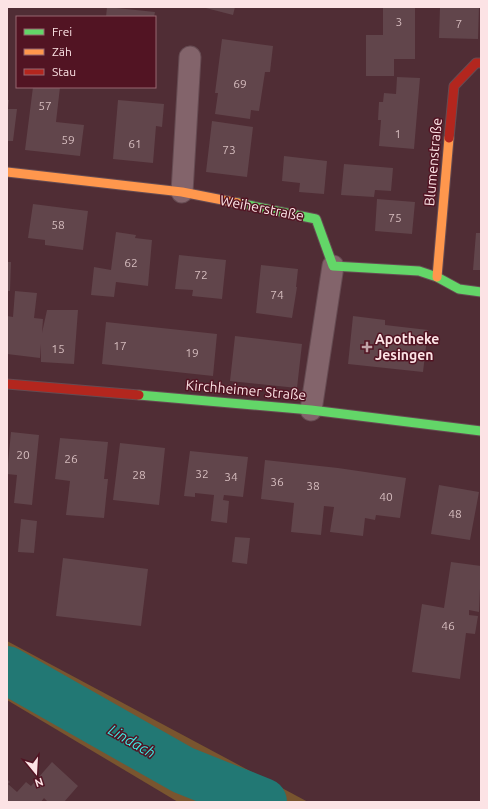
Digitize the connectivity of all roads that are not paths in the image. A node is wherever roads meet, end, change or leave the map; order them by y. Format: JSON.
{"nodes":[{"id":1,"x":190,"y":57,"type":"dead end"},
{"id":2,"x":481,"y":63,"type":"edge"},
{"id":3,"x":7,"y":172,"type":"edge"},
{"id":4,"x":182,"y":192,"type":"junction"},
{"id":5,"x":333,"y":266,"type":"junction"},
{"id":6,"x":437,"y":277,"type":"junction"},
{"id":7,"x":481,"y":292,"type":"edge"},
{"id":8,"x":7,"y":384,"type":"edge"},
{"id":9,"x":312,"y":410,"type":"junction"},
{"id":10,"x":481,"y":431,"type":"edge"}],
"edges":[{"from":1,"to":4,"type":"street"},
{"from":2,"to":6,"type":"street","name":"Blumenstraße"},
{"from":3,"to":4,"type":"street","name":"Weiherstraße"},
{"from":4,"to":5,"type":"street","name":"Weiherstraße"},
{"from":5,"to":6,"type":"street"},
{"from":5,"to":9,"type":"street","name":"Weiherstraße"},
{"from":6,"to":7,"type":"street"},
{"from":8,"to":9,"type":"street","name":"Kirchheimer Straße"},
{"from":9,"to":10,"type":"street","name":"Kirchheimer Straße"}]}
